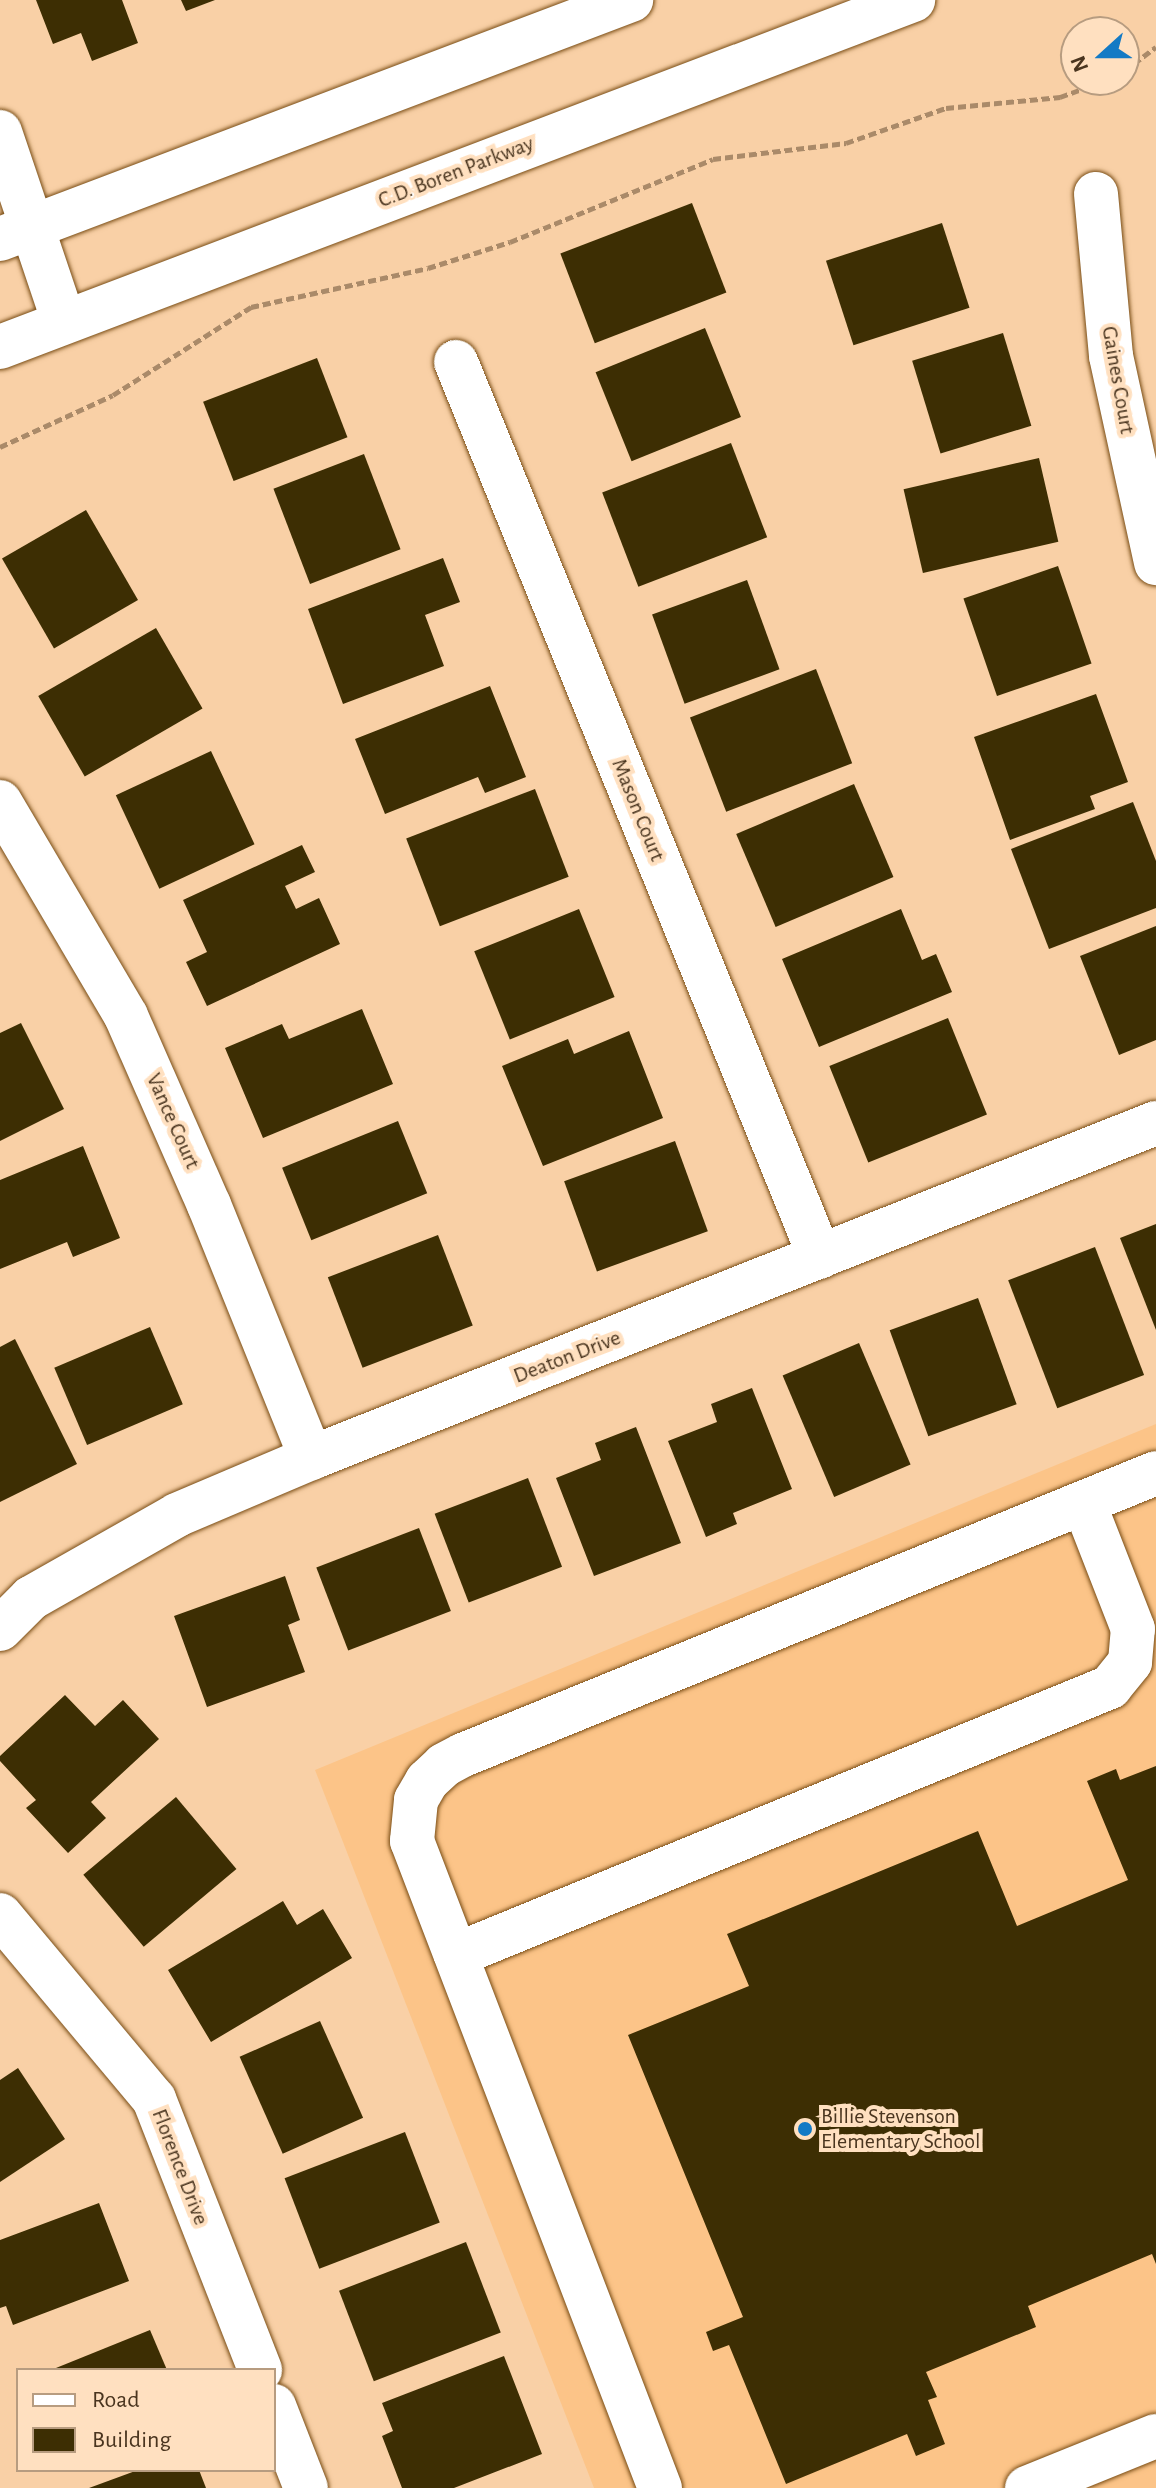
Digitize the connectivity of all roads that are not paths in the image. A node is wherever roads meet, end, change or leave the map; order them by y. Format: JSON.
{"nodes":[{"id":1,"x":631,"y":0,"type":"edge"},
{"id":2,"x":913,"y":0,"type":"edge"},
{"id":3,"x":0,"y":132,"type":"edge"},
{"id":4,"x":1096,"y":194,"type":"dead end"},
{"id":5,"x":16,"y":233,"type":"edge"},
{"id":6,"x":64,"y":322,"type":"junction"},
{"id":7,"x":0,"y":347,"type":"edge"},
{"id":8,"x":456,"y":362,"type":"dead end"},
{"id":9,"x":1156,"y":563,"type":"edge"},
{"id":10,"x":0,"y":802,"type":"edge"},
{"id":11,"x":1156,"y":1123,"type":"edge"},
{"id":12,"x":820,"y":1257,"type":"junction"},
{"id":13,"x":311,"y":1458,"type":"junction"},
{"id":14,"x":1156,"y":1473,"type":"edge"},
{"id":15,"x":1084,"y":1503,"type":"junction"},
{"id":16,"x":0,"y":1629,"type":"edge"},
{"id":17,"x":0,"y":1915,"type":"edge"},
{"id":18,"x":456,"y":1955,"type":"junction"},
{"id":19,"x":259,"y":2368,"type":"edge"},
{"id":20,"x":276,"y":2411,"type":"edge"},
{"id":21,"x":1156,"y":2436,"type":"edge"},
{"id":22,"x":306,"y":2488,"type":"edge"},
{"id":23,"x":660,"y":2488,"type":"edge"},
{"id":24,"x":1027,"y":2488,"type":"edge"}],
"edges":[{"from":1,"to":5,"type":"street"},
{"from":2,"to":6,"type":"street","name":"C.D. Boren Parkway"},
{"from":3,"to":5,"type":"street"},
{"from":4,"to":9,"type":"street","name":"Gaines Court"},
{"from":5,"to":6,"type":"street"},
{"from":6,"to":7,"type":"street","name":"C.D. Boren Parkway"},
{"from":8,"to":12,"type":"street","name":"Mason Court"},
{"from":10,"to":13,"type":"street","name":"Vance Court"},
{"from":11,"to":12,"type":"street","name":"Deaton Drive"},
{"from":12,"to":13,"type":"street","name":"Deaton Drive"},
{"from":13,"to":16,"type":"street","name":"Deaton Drive"},
{"from":14,"to":15,"type":"street"},
{"from":15,"to":18,"type":"street"},
{"from":15,"to":18,"type":"street"},
{"from":17,"to":19,"type":"street","name":"Florence Drive"},
{"from":18,"to":23,"type":"street"},
{"from":20,"to":22,"type":"street"},
{"from":21,"to":24,"type":"street"}]}
